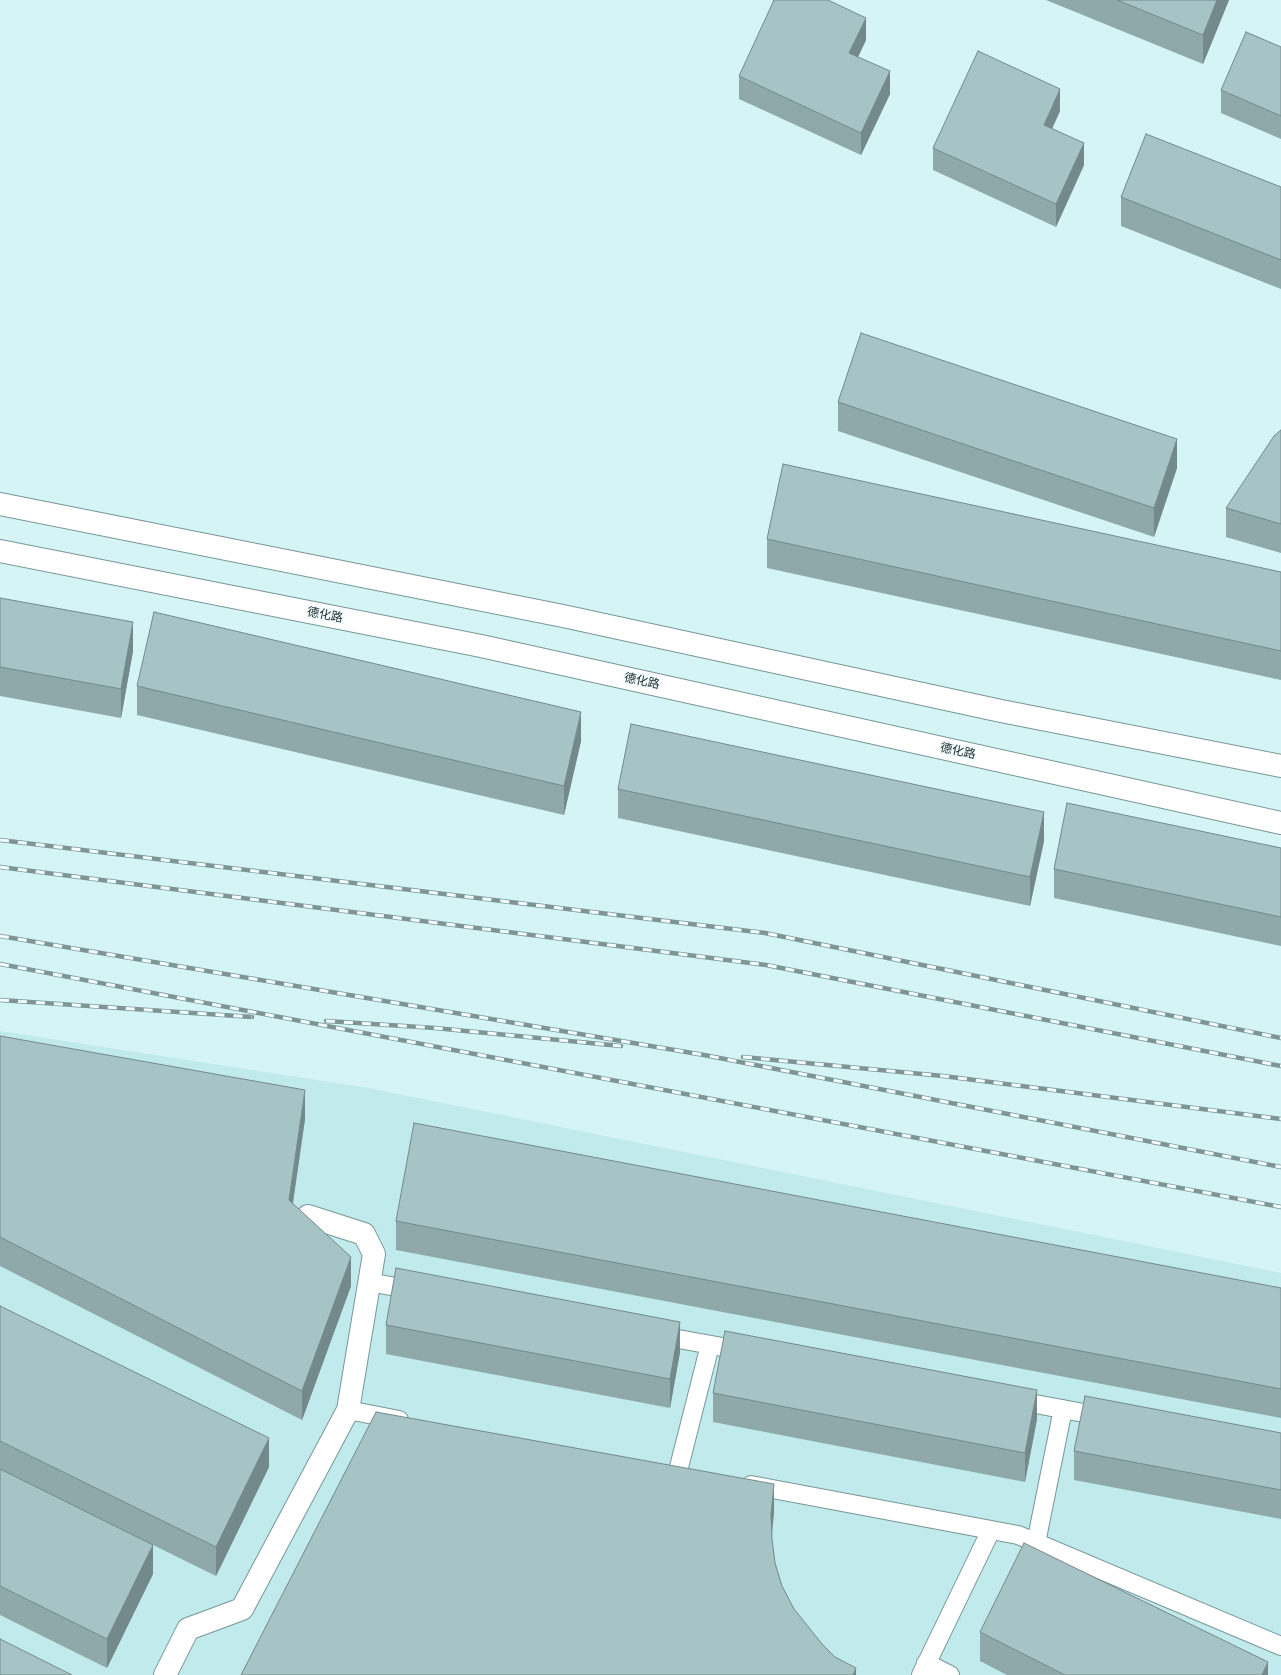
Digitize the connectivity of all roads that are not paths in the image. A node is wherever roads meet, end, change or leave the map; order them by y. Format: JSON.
{"nodes":[{"id":1,"x":0,"y":504,"type":"edge"},
{"id":2,"x":0,"y":551,"type":"edge"},
{"id":3,"x":1281,"y":766,"type":"edge"},
{"id":4,"x":1281,"y":823,"type":"edge"},
{"id":5,"x":308,"y":1216,"type":"edge"},
{"id":6,"x":369,"y":1282,"type":"junction"},
{"id":7,"x":431,"y":1294,"type":"edge"},
{"id":8,"x":640,"y":1332,"type":"edge"},
{"id":9,"x":710,"y":1345,"type":"junction"},
{"id":10,"x":765,"y":1355,"type":"edge"},
{"id":11,"x":1000,"y":1398,"type":"edge"},
{"id":12,"x":1063,"y":1409,"type":"junction"},
{"id":13,"x":348,"y":1410,"type":"junction"},
{"id":14,"x":1118,"y":1419,"type":"edge"},
{"id":15,"x":417,"y":1423,"type":"edge"},
{"id":16,"x":678,"y":1472,"type":"edge"},
{"id":17,"x":733,"y":1482,"type":"edge"},
{"id":18,"x":991,"y":1530,"type":"junction"},
{"id":19,"x":1036,"y":1543,"type":"junction"},
{"id":20,"x":1281,"y":1646,"type":"edge"},
{"id":21,"x":924,"y":1669,"type":"edge"},
{"id":22,"x":165,"y":1675,"type":"edge"},
{"id":23,"x":950,"y":1675,"type":"edge"}],
"edges":[{"from":1,"to":3,"type":"main road"},
{"from":2,"to":4,"type":"main road","name":"德化路"},
{"from":5,"to":6,"type":"main road"},
{"from":6,"to":7,"type":"lane"},
{"from":6,"to":13,"type":"main road"},
{"from":8,"to":9,"type":"lane"},
{"from":9,"to":10,"type":"lane"},
{"from":9,"to":16,"type":"lane"},
{"from":11,"to":12,"type":"lane"},
{"from":12,"to":14,"type":"lane"},
{"from":12,"to":19,"type":"lane"},
{"from":13,"to":15,"type":"lane"},
{"from":13,"to":22,"type":"main road"},
{"from":17,"to":18,"type":"lane"},
{"from":18,"to":19,"type":"lane"},
{"from":18,"to":21,"type":"lane"},
{"from":19,"to":20,"type":"lane"},
{"from":21,"to":23,"type":"lane"}]}
